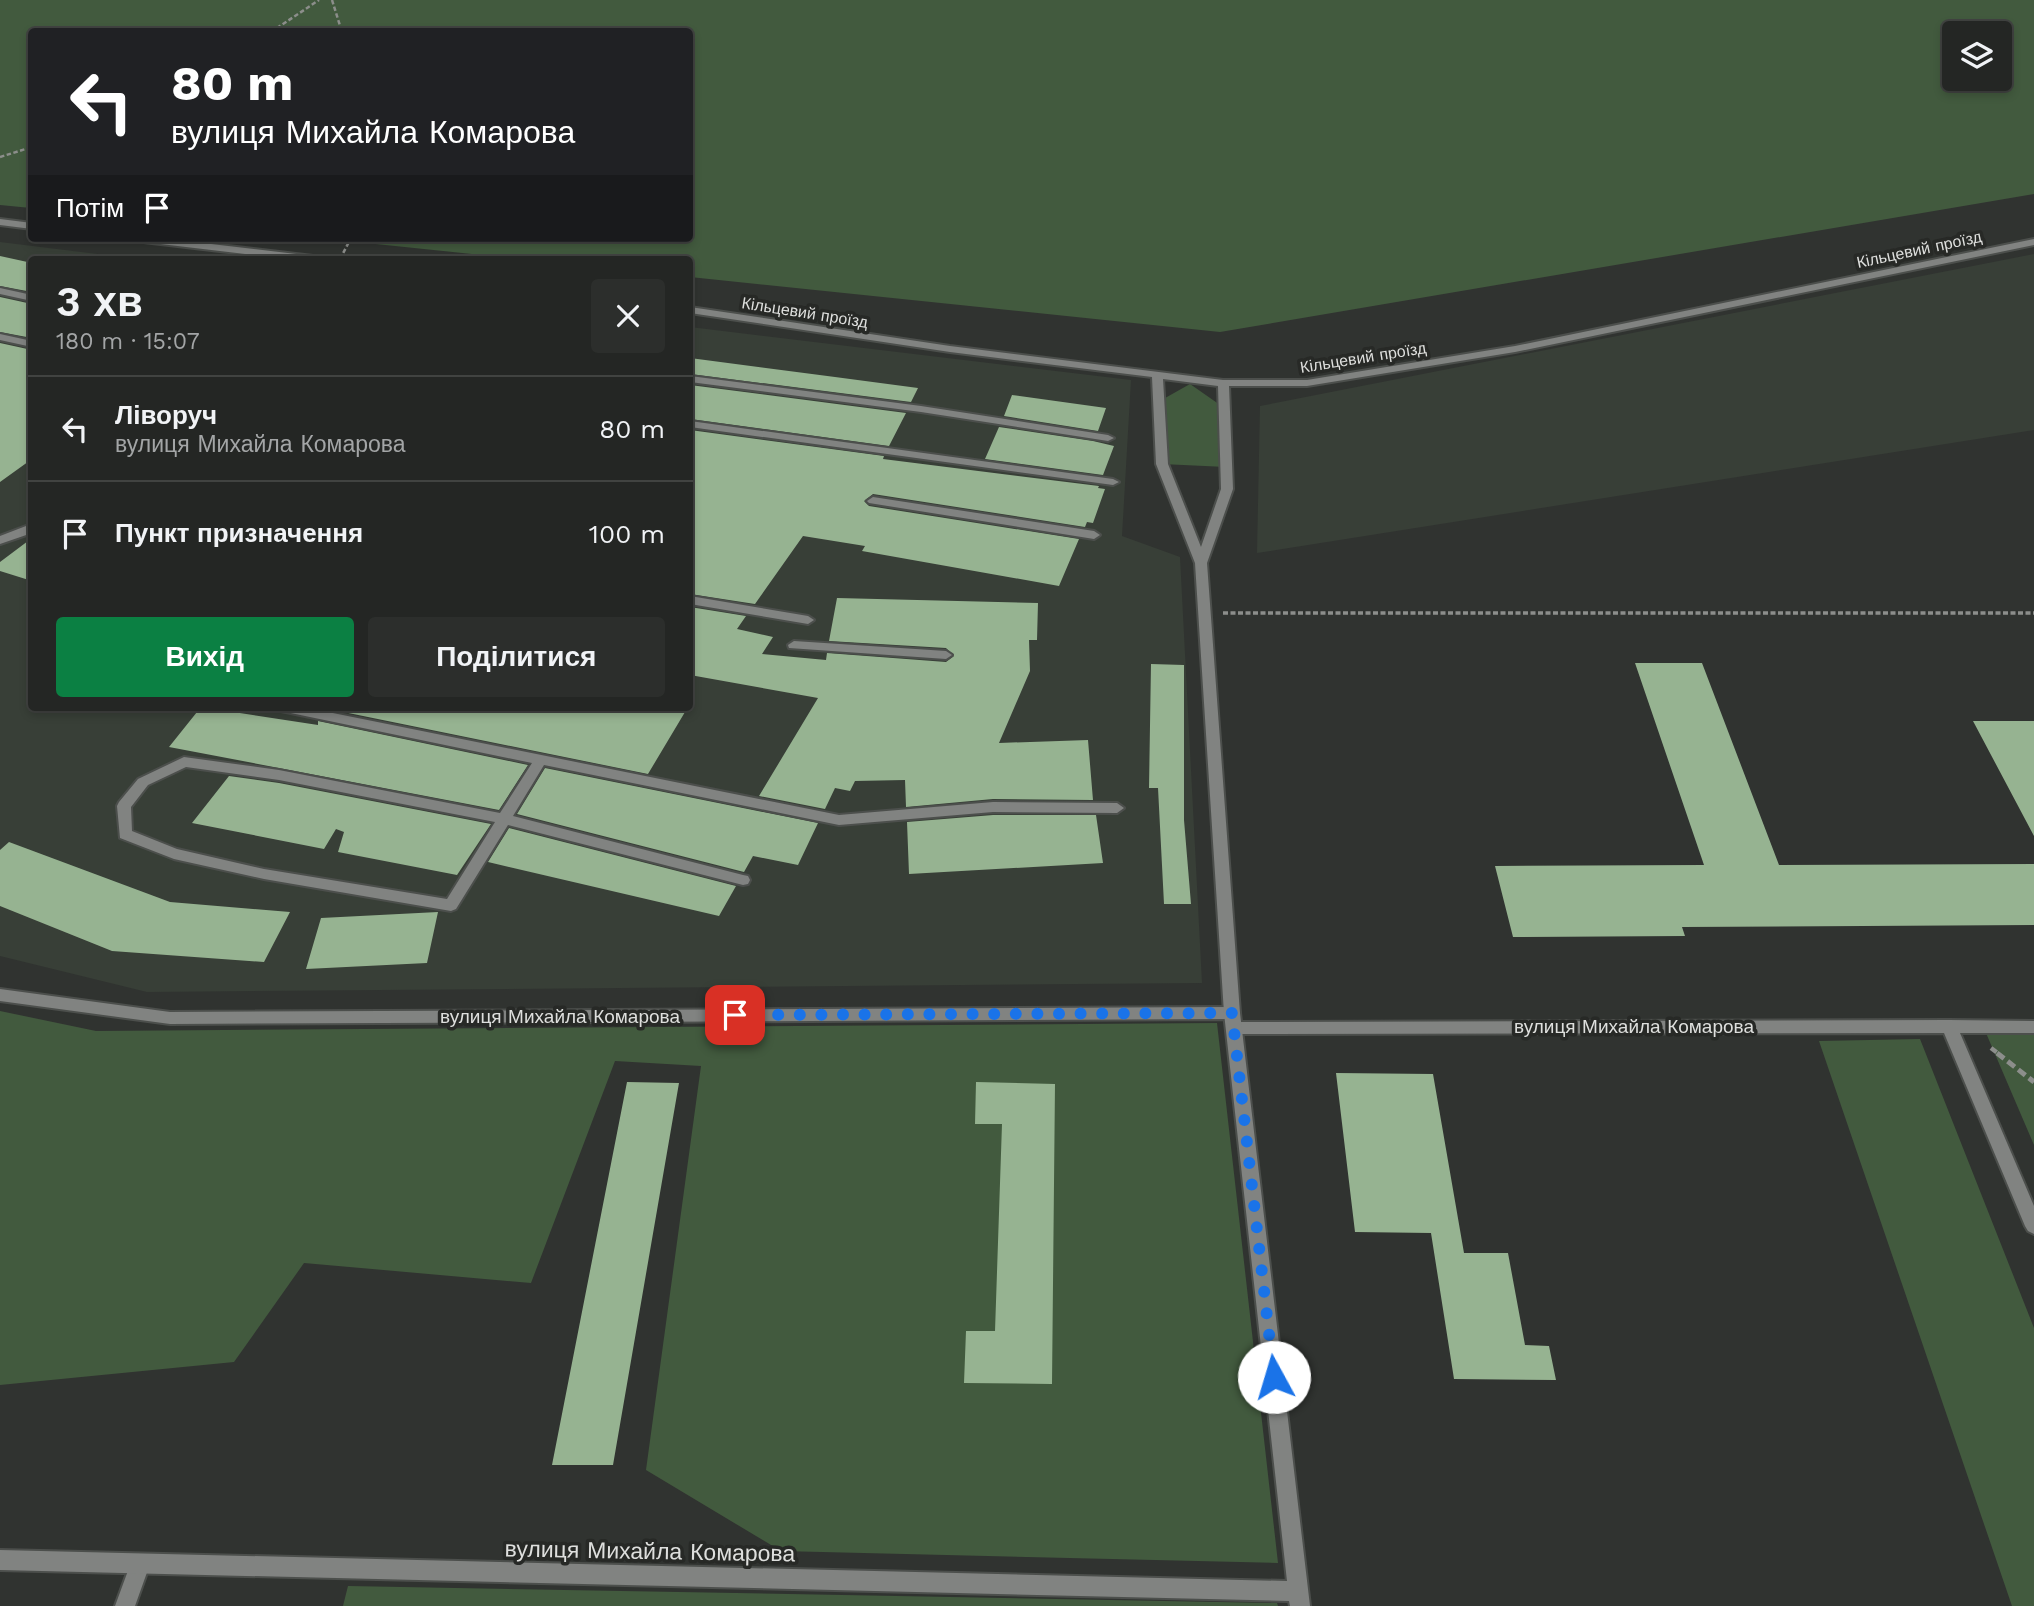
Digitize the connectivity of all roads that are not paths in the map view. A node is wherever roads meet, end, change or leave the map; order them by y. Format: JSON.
{"nodes":[{"id":1,"x":0,"y":222,"type":"edge"},
{"id":2,"x":28,"y":226,"type":"edge"},
{"id":3,"x":169,"y":242,"type":"edge"},
{"id":4,"x":2034,"y":242,"type":"edge"},
{"id":5,"x":288,"y":256,"type":"edge"},
{"id":6,"x":0,"y":291,"type":"edge"},
{"id":7,"x":28,"y":297,"type":"edge"},
{"id":8,"x":693,"y":310,"type":"edge"},
{"id":9,"x":0,"y":337,"type":"edge"},
{"id":10,"x":28,"y":343,"type":"edge"},
{"id":11,"x":1157,"y":375,"type":"junction"},
{"id":12,"x":693,"y":379,"type":"edge"},
{"id":13,"x":1223,"y":383,"type":"junction"},
{"id":14,"x":693,"y":424,"type":"edge"},
{"id":15,"x":1108,"y":438,"type":"dead end"},
{"id":16,"x":1113,"y":482,"type":"dead end"},
{"id":17,"x":873,"y":501,"type":"dead end"},
{"id":18,"x":28,"y":530,"type":"edge"},
{"id":19,"x":1094,"y":534,"type":"dead end"},
{"id":20,"x":0,"y":540,"type":"edge"},
{"id":21,"x":1201,"y":563,"type":"junction"},
{"id":22,"x":693,"y":601,"type":"edge"},
{"id":23,"x":808,"y":621,"type":"dead end"},
{"id":24,"x":794,"y":645,"type":"dead end"},
{"id":25,"x":946,"y":655,"type":"dead end"},
{"id":26,"x":301,"y":711,"type":"edge"},
{"id":27,"x":541,"y":759,"type":"junction"},
{"id":28,"x":1117,"y":808,"type":"dead end"},
{"id":29,"x":505,"y":819,"type":"junction"},
{"id":30,"x":743,"y":880,"type":"dead end"},
{"id":31,"x":0,"y":995,"type":"edge"},
{"id":32,"x":1233,"y":1020,"type":"junction"},
{"id":33,"x":1956,"y":1026,"type":"junction"},
{"id":34,"x":2034,"y":1027,"type":"edge"},
{"id":35,"x":2034,"y":1226,"type":"edge"},
{"id":36,"x":0,"y":1560,"type":"edge"},
{"id":37,"x":141,"y":1564,"type":"junction"},
{"id":38,"x":1299,"y":1598,"type":"edge"},
{"id":39,"x":125,"y":1606,"type":"edge"}],
"edges":[{"from":1,"to":2,"type":"street"},
{"from":3,"to":5,"type":"street"},
{"from":4,"to":13,"type":"street","name":"Кільцевий проїзд"},
{"from":6,"to":7,"type":"street"},
{"from":8,"to":11,"type":"street","name":"Кільцевий проїзд"},
{"from":9,"to":10,"type":"street"},
{"from":11,"to":13,"type":"street","name":"Кільцевий проїзд"},
{"from":11,"to":21,"type":"street"},
{"from":12,"to":15,"type":"street"},
{"from":13,"to":21,"type":"street"},
{"from":14,"to":16,"type":"street"},
{"from":17,"to":19,"type":"street"},
{"from":18,"to":20,"type":"street"},
{"from":21,"to":32,"type":"street"},
{"from":22,"to":23,"type":"street"},
{"from":24,"to":25,"type":"street"},
{"from":26,"to":27,"type":"street"},
{"from":27,"to":28,"type":"street"},
{"from":27,"to":29,"type":"street"},
{"from":29,"to":29,"type":"street"},
{"from":29,"to":30,"type":"street"},
{"from":31,"to":32,"type":"street","name":"вулиця Михайла Комарова"},
{"from":32,"to":33,"type":"street","name":"вулиця Михайла Комарова"},
{"from":32,"to":38,"type":"street","name":"вулиця Михайла Комарова"},
{"from":33,"to":34,"type":"street","name":"вулиця Михайла Комарова"},
{"from":33,"to":35,"type":"street"},
{"from":36,"to":37,"type":"street","name":"вулиця Михайла Комарова"},
{"from":37,"to":38,"type":"street","name":"вулиця Михайла Комарова"},
{"from":37,"to":39,"type":"street"}]}
